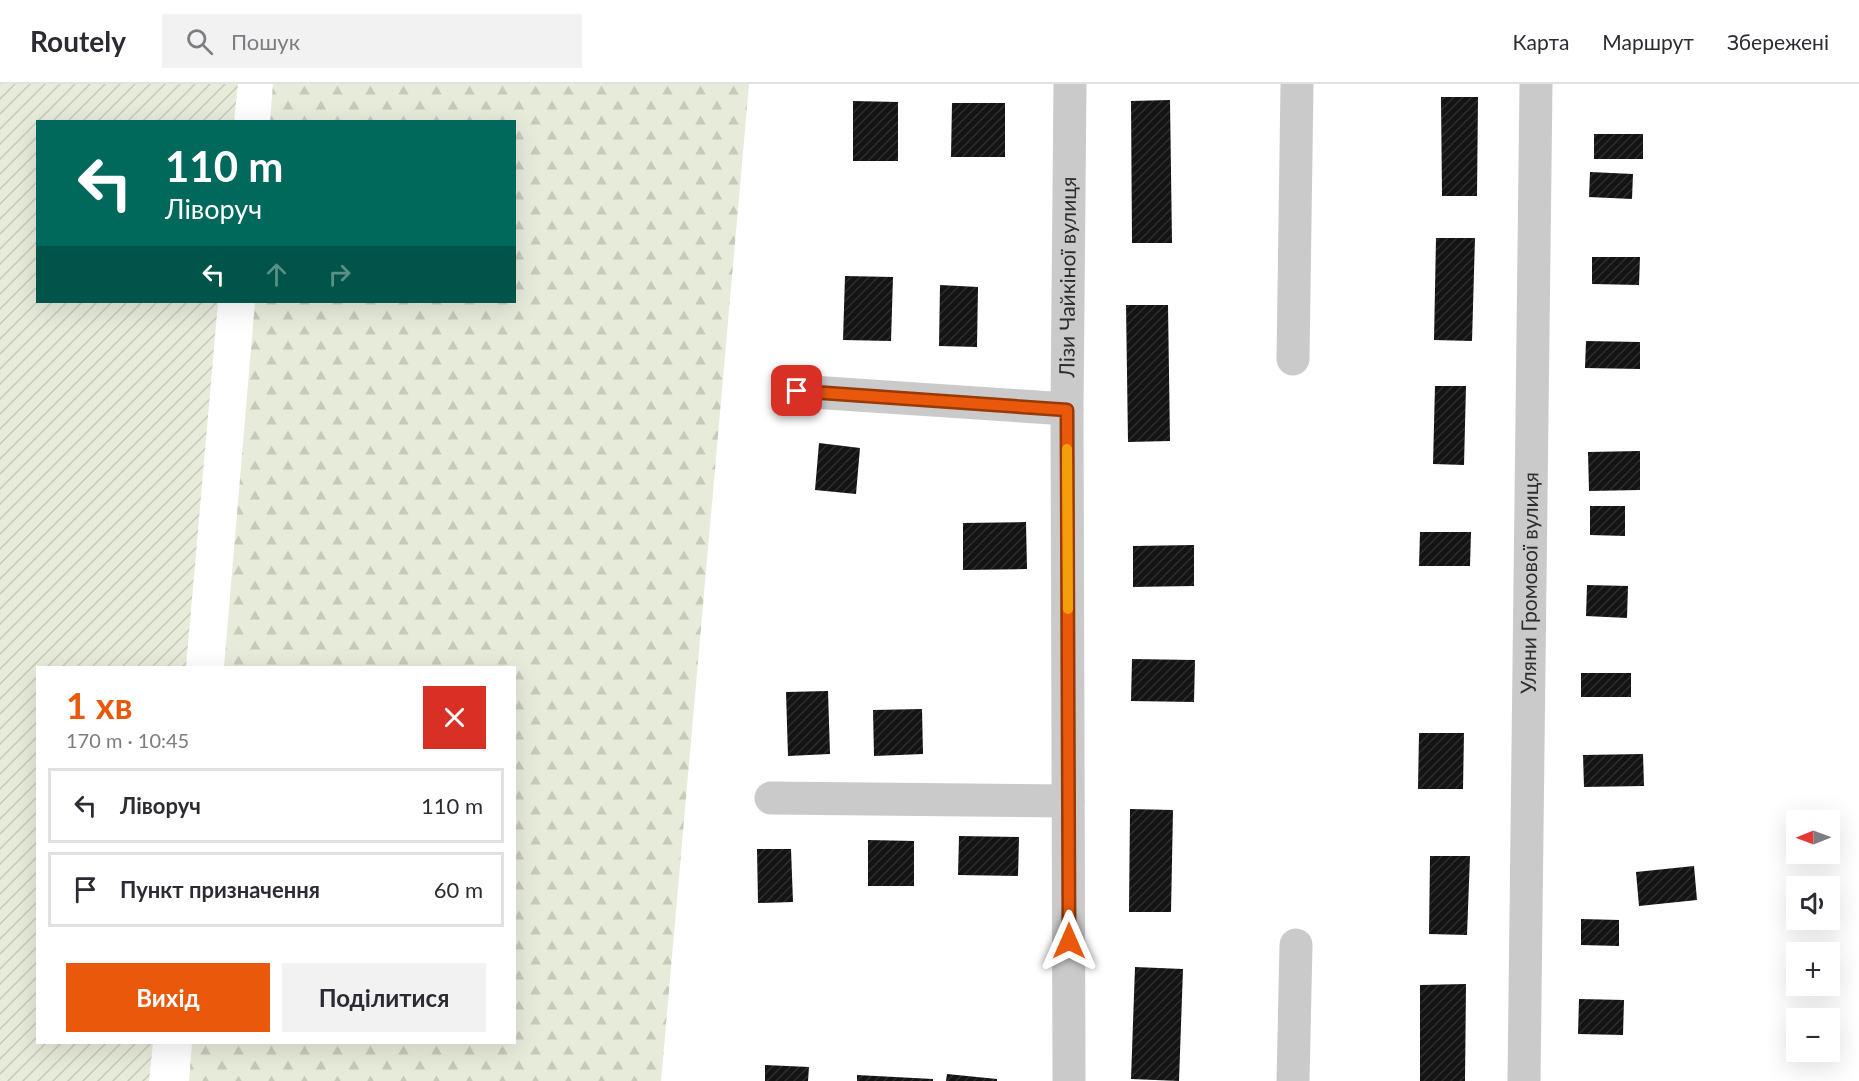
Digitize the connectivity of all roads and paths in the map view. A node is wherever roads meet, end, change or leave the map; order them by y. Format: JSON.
{"nodes":[{"id":1,"x":1070,"y":84,"type":"edge"},
{"id":2,"x":1297,"y":84,"type":"edge"},
{"id":3,"x":1536,"y":84,"type":"edge"},
{"id":4,"x":1293,"y":359,"type":"dead end"},
{"id":5,"x":797,"y":391,"type":"dead end"},
{"id":6,"x":1067,"y":410,"type":"junction"},
{"id":7,"x":771,"y":798,"type":"dead end"},
{"id":8,"x":1068,"y":801,"type":"junction"},
{"id":9,"x":1296,"y":945,"type":"dead end"},
{"id":10,"x":1069,"y":1081,"type":"edge"},
{"id":11,"x":1293,"y":1081,"type":"edge"},
{"id":12,"x":1524,"y":1081,"type":"edge"}],
"edges":[{"from":1,"to":6,"type":"street","name":"Лізи Чайкіної вулиця"},
{"from":2,"to":4,"type":"street"},
{"from":3,"to":12,"type":"street","name":"Уляни Громової вулиця"},
{"from":5,"to":6,"type":"street"},
{"from":6,"to":8,"type":"street","name":"Лізи Чайкіної вулиця"},
{"from":7,"to":8,"type":"street"},
{"from":8,"to":10,"type":"street","name":"Лізи Чайкіної вулиця"},
{"from":9,"to":11,"type":"street"}]}
